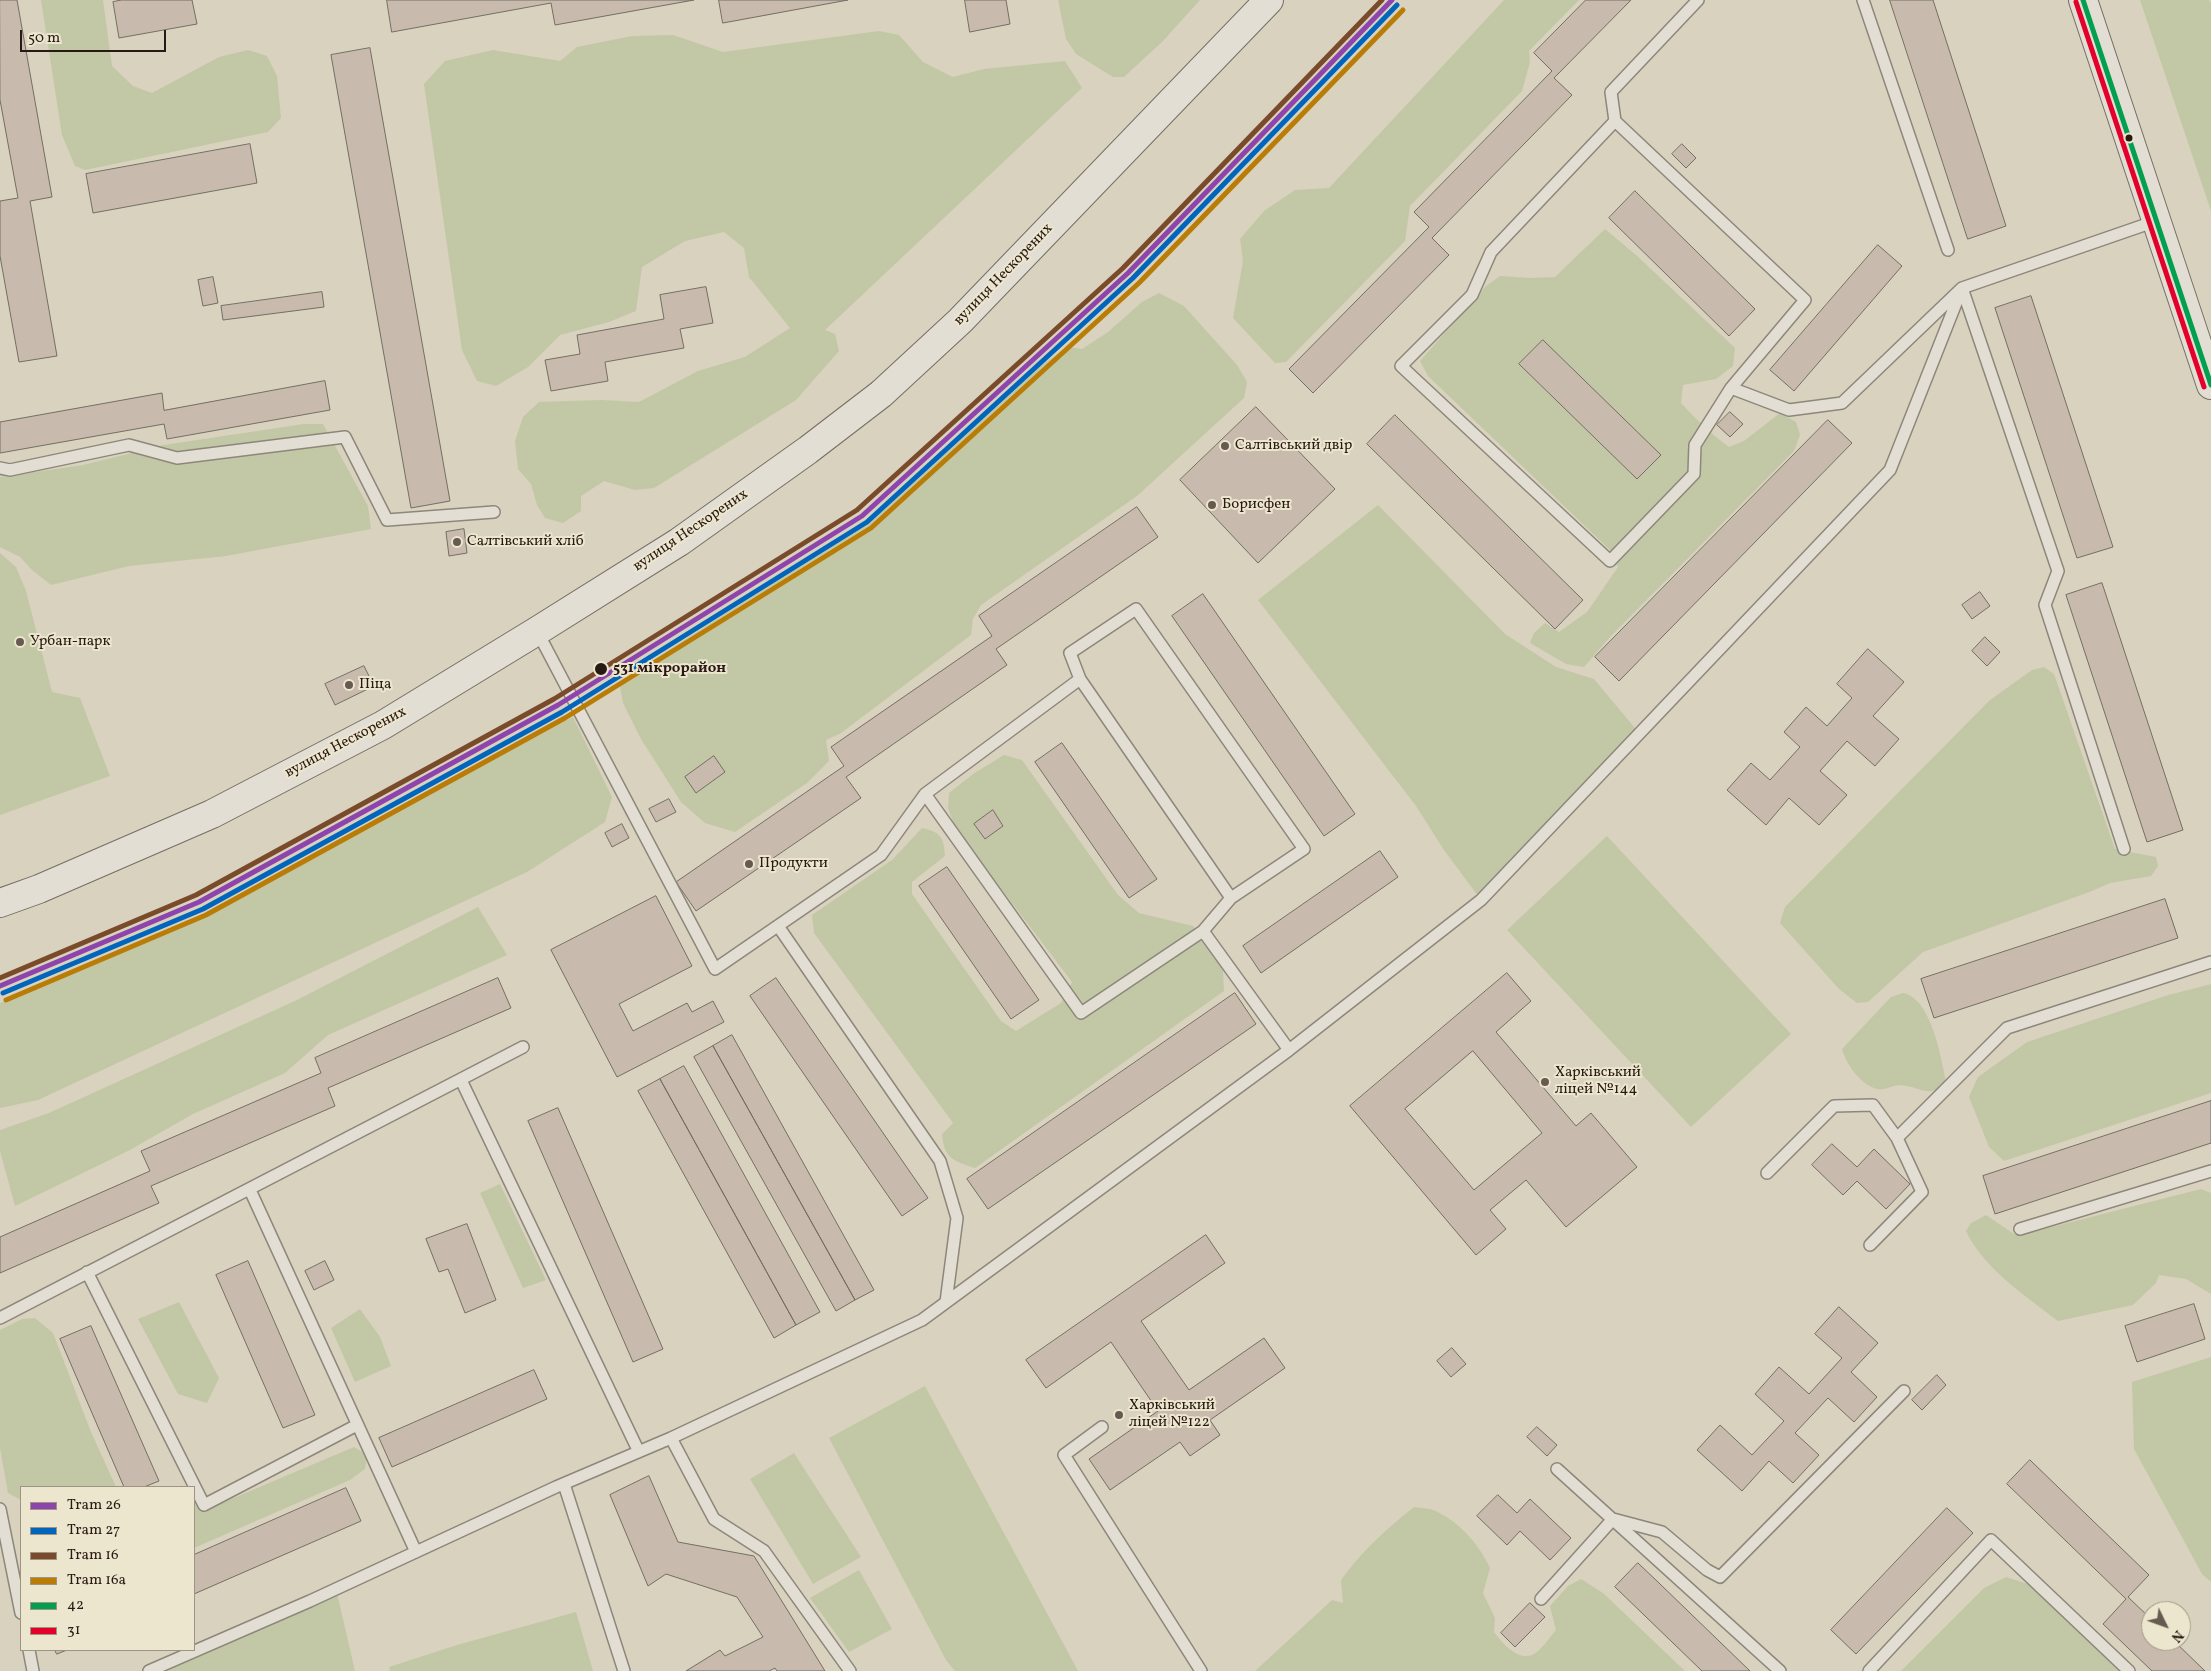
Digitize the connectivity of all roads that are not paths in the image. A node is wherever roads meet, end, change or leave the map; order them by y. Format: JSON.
{"nodes":[{"id":1,"x":1269,"y":0,"type":"edge"},
{"id":2,"x":1698,"y":0,"type":"edge"},
{"id":3,"x":1863,"y":0,"type":"edge"},
{"id":4,"x":2083,"y":0,"type":"edge"},
{"id":5,"x":1615,"y":121,"type":"junction"},
{"id":6,"x":2156,"y":221,"type":"junction"},
{"id":7,"x":1948,"y":250,"type":"dead end"},
{"id":8,"x":1962,"y":288,"type":"junction"},
{"id":9,"x":2211,"y":385,"type":"edge"},
{"id":10,"x":1731,"y":388,"type":"junction"},
{"id":11,"x":0,"y":468,"type":"edge"},
{"id":12,"x":494,"y":512,"type":"dead end"},
{"id":13,"x":537,"y":632,"type":"junction"},
{"id":14,"x":1080,"y":680,"type":"junction"},
{"id":15,"x":926,"y":794,"type":"junction"},
{"id":16,"x":2124,"y":849,"type":"dead end"},
{"id":17,"x":1231,"y":898,"type":"junction"},
{"id":18,"x":0,"y":903,"type":"edge"},
{"id":19,"x":778,"y":926,"type":"junction"},
{"id":20,"x":1203,"y":931,"type":"junction"},
{"id":21,"x":2211,"y":962,"type":"edge"},
{"id":22,"x":523,"y":1047,"type":"dead end"},
{"id":23,"x":1289,"y":1050,"type":"junction"},
{"id":24,"x":461,"y":1080,"type":"junction"},
{"id":25,"x":1897,"y":1138,"type":"junction"},
{"id":26,"x":2211,"y":1171,"type":"edge"},
{"id":27,"x":1767,"y":1173,"type":"dead end"},
{"id":28,"x":250,"y":1190,"type":"junction"},
{"id":29,"x":2020,"y":1229,"type":"dead end"},
{"id":30,"x":1870,"y":1245,"type":"dead end"},
{"id":31,"x":87,"y":1272,"type":"junction"},
{"id":32,"x":946,"y":1302,"type":"junction"},
{"id":33,"x":0,"y":1318,"type":"edge"},
{"id":34,"x":1904,"y":1391,"type":"dead end"},
{"id":35,"x":357,"y":1425,"type":"junction"},
{"id":36,"x":1102,"y":1427,"type":"dead end"},
{"id":37,"x":671,"y":1438,"type":"junction"},
{"id":38,"x":638,"y":1450,"type":"junction"},
{"id":39,"x":1557,"y":1469,"type":"dead end"},
{"id":40,"x":564,"y":1484,"type":"junction"},
{"id":41,"x":194,"y":1486,"type":"edge"},
{"id":42,"x":195,"y":1487,"type":"edge"},
{"id":43,"x":0,"y":1509,"type":"edge"},
{"id":44,"x":1613,"y":1520,"type":"junction"},
{"id":45,"x":416,"y":1552,"type":"junction"},
{"id":46,"x":1541,"y":1599,"type":"dead end"},
{"id":47,"x":20,"y":1608,"type":"edge"},
{"id":48,"x":29,"y":1651,"type":"edge"},
{"id":49,"x":33,"y":1671,"type":"edge"},
{"id":50,"x":149,"y":1671,"type":"edge"},
{"id":51,"x":624,"y":1671,"type":"edge"},
{"id":52,"x":850,"y":1671,"type":"edge"},
{"id":53,"x":1201,"y":1671,"type":"edge"},
{"id":54,"x":1780,"y":1671,"type":"edge"},
{"id":55,"x":1869,"y":1671,"type":"edge"},
{"id":56,"x":2129,"y":1671,"type":"edge"}],
"edges":[{"from":1,"to":13,"type":"main road","name":"вулиця Нескорених"},
{"from":2,"to":5,"type":"lane"},
{"from":3,"to":7,"type":"lane"},
{"from":4,"to":6,"type":"main road"},
{"from":5,"to":10,"type":"lane"},
{"from":5,"to":10,"type":"lane"},
{"from":6,"to":8,"type":"lane"},
{"from":6,"to":9,"type":"main road"},
{"from":8,"to":10,"type":"lane"},
{"from":8,"to":16,"type":"lane"},
{"from":8,"to":23,"type":"lane"},
{"from":11,"to":12,"type":"lane"},
{"from":13,"to":18,"type":"main road","name":"вулиця Нескорених"},
{"from":13,"to":19,"type":"lane"},
{"from":14,"to":15,"type":"lane"},
{"from":14,"to":17,"type":"lane"},
{"from":14,"to":17,"type":"lane"},
{"from":15,"to":19,"type":"lane"},
{"from":15,"to":20,"type":"lane"},
{"from":17,"to":20,"type":"lane"},
{"from":19,"to":32,"type":"lane"},
{"from":20,"to":23,"type":"lane"},
{"from":21,"to":25,"type":"lane"},
{"from":22,"to":24,"type":"lane"},
{"from":23,"to":32,"type":"lane"},
{"from":24,"to":28,"type":"lane"},
{"from":24,"to":38,"type":"lane"},
{"from":25,"to":27,"type":"lane"},
{"from":25,"to":30,"type":"lane"},
{"from":26,"to":29,"type":"lane"},
{"from":28,"to":31,"type":"lane"},
{"from":28,"to":35,"type":"lane"},
{"from":31,"to":33,"type":"lane"},
{"from":31,"to":41,"type":"lane"},
{"from":32,"to":37,"type":"lane"},
{"from":34,"to":44,"type":"lane"},
{"from":35,"to":42,"type":"lane"},
{"from":35,"to":45,"type":"lane"},
{"from":36,"to":53,"type":"lane"},
{"from":37,"to":38,"type":"lane"},
{"from":37,"to":52,"type":"lane"},
{"from":38,"to":40,"type":"lane"},
{"from":39,"to":44,"type":"lane"},
{"from":40,"to":45,"type":"lane"},
{"from":40,"to":51,"type":"lane"},
{"from":43,"to":47,"type":"lane"},
{"from":44,"to":46,"type":"lane"},
{"from":44,"to":54,"type":"lane"},
{"from":45,"to":50,"type":"lane"},
{"from":48,"to":49,"type":"lane"},
{"from":55,"to":56,"type":"lane"}]}
